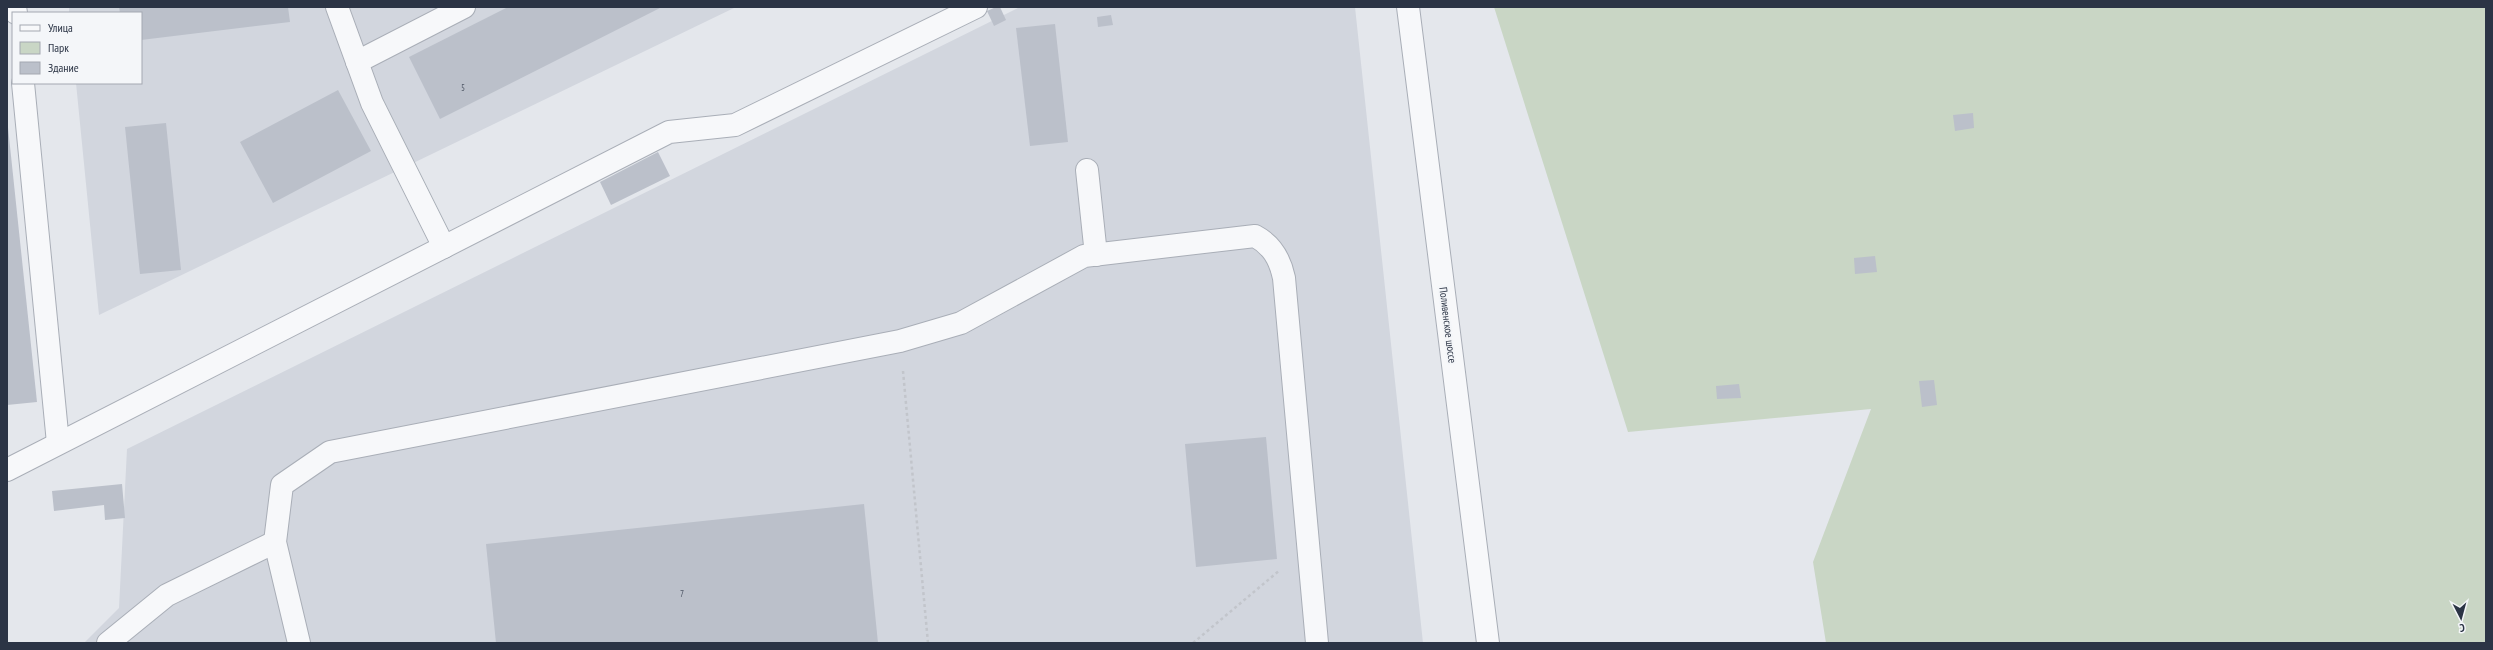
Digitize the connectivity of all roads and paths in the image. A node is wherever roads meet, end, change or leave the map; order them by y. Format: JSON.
{"nodes":[{"id":1,"x":338,"y":7,"type":"edge"},
{"id":2,"x":464,"y":7,"type":"edge"},
{"id":3,"x":976,"y":7,"type":"edge"},
{"id":4,"x":1408,"y":7,"type":"edge"},
{"id":5,"x":357,"y":62,"type":"junction"},
{"id":6,"x":22,"y":84,"type":"edge"},
{"id":7,"x":1087,"y":170,"type":"dead end"},
{"id":8,"x":444,"y":247,"type":"junction"},
{"id":9,"x":1096,"y":255,"type":"junction"},
{"id":10,"x":900,"y":341,"type":"junction"},
{"id":11,"x":58,"y":443,"type":"junction"},
{"id":12,"x":7,"y":470,"type":"edge"},
{"id":13,"x":275,"y":542,"type":"junction"},
{"id":14,"x":1307,"y":548,"type":"junction"},
{"id":15,"x":108,"y":643,"type":"edge"},
{"id":16,"x":299,"y":643,"type":"edge"},
{"id":17,"x":928,"y":643,"type":"edge"},
{"id":18,"x":1192,"y":643,"type":"edge"},
{"id":19,"x":1317,"y":643,"type":"edge"},
{"id":20,"x":1488,"y":643,"type":"edge"}],
"edges":[{"from":1,"to":5,"type":"street"},
{"from":2,"to":5,"type":"street"},
{"from":3,"to":8,"type":"street"},
{"from":4,"to":20,"type":"street","name":"Поливенское шоссе"},
{"from":5,"to":8,"type":"street"},
{"from":6,"to":11,"type":"street"},
{"from":7,"to":9,"type":"street"},
{"from":8,"to":11,"type":"street"},
{"from":9,"to":10,"type":"street"},
{"from":9,"to":14,"type":"street"},
{"from":10,"to":13,"type":"street"},
{"from":10,"to":17,"type":"path"},
{"from":11,"to":12,"type":"street"},
{"from":13,"to":15,"type":"street"},
{"from":13,"to":16,"type":"street"},
{"from":14,"to":18,"type":"path"},
{"from":14,"to":19,"type":"street"}]}
